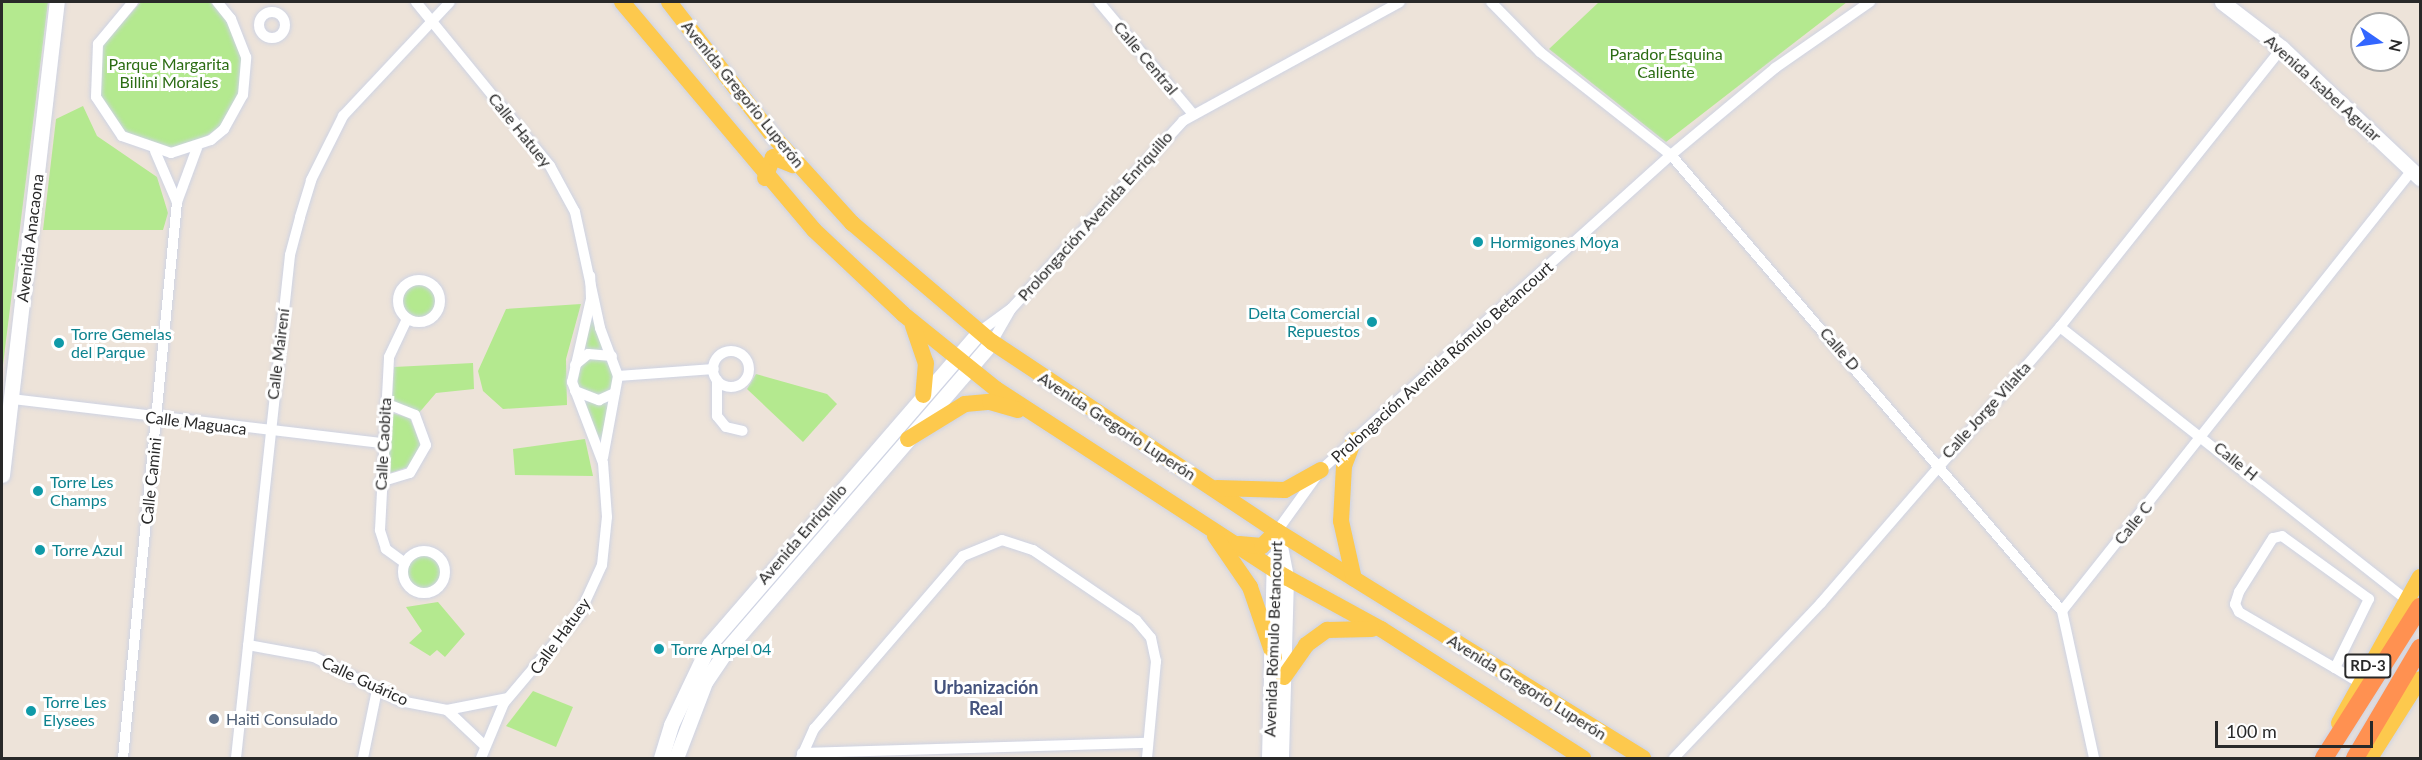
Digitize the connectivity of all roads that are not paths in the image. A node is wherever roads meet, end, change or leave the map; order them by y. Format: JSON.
{"nodes":[{"id":1,"x":57,"y":2,"type":"edge"},
{"id":2,"x":133,"y":2,"type":"edge"},
{"id":3,"x":218,"y":2,"type":"edge"},
{"id":4,"x":416,"y":2,"type":"edge"},
{"id":5,"x":450,"y":2,"type":"edge"},
{"id":6,"x":622,"y":2,"type":"edge"},
{"id":7,"x":669,"y":2,"type":"edge"},
{"id":8,"x":1099,"y":2,"type":"edge"},
{"id":9,"x":1400,"y":2,"type":"edge"},
{"id":10,"x":1491,"y":2,"type":"edge"},
{"id":11,"x":1870,"y":2,"type":"edge"},
{"id":12,"x":2222,"y":2,"type":"edge"},
{"id":13,"x":431,"y":20,"type":"junction"},
{"id":14,"x":260,"y":30,"type":"dead end"},
{"id":15,"x":240,"y":39,"type":"junction"},
{"id":16,"x":2282,"y":48,"type":"junction"},
{"id":17,"x":1193,"y":114,"type":"junction"},
{"id":18,"x":722,"y":126,"type":"junction"},
{"id":19,"x":773,"y":136,"type":"junction"},
{"id":20,"x":197,"y":148,"type":"junction"},
{"id":21,"x":156,"y":151,"type":"junction"},
{"id":22,"x":1671,"y":154,"type":"junction"},
{"id":23,"x":2417,"y":173,"type":"edge"},
{"id":24,"x":765,"y":178,"type":"junction"},
{"id":25,"x":830,"y":198,"type":"junction"},
{"id":26,"x":177,"y":202,"type":"junction"},
{"id":27,"x":590,"y":276,"type":"junction"},
{"id":28,"x":1011,"y":309,"type":"junction"},
{"id":29,"x":903,"y":314,"type":"junction"},
{"id":30,"x":407,"y":319,"type":"dead end"},
{"id":31,"x":2060,"y":327,"type":"junction"},
{"id":32,"x":985,"y":337,"type":"junction"},
{"id":33,"x":612,"y":356,"type":"junction"},
{"id":34,"x":956,"y":357,"type":"junction"},
{"id":35,"x":970,"y":368,"type":"junction"},
{"id":36,"x":572,"y":371,"type":"junction"},
{"id":37,"x":618,"y":376,"type":"junction"},
{"id":38,"x":575,"y":391,"type":"junction"},
{"id":39,"x":615,"y":393,"type":"junction"},
{"id":40,"x":923,"y":395,"type":"junction"},
{"id":41,"x":12,"y":399,"type":"junction"},
{"id":42,"x":385,"y":403,"type":"junction"},
{"id":43,"x":158,"y":418,"type":"junction"},
{"id":44,"x":1037,"y":418,"type":"junction"},
{"id":45,"x":742,"y":431,"type":"dead end"},
{"id":46,"x":270,"y":432,"type":"junction"},
{"id":47,"x":2204,"y":435,"type":"junction"},
{"id":48,"x":908,"y":440,"type":"junction"},
{"id":49,"x":1354,"y":440,"type":"junction"},
{"id":50,"x":382,"y":442,"type":"junction"},
{"id":51,"x":603,"y":463,"type":"junction"},
{"id":52,"x":1939,"y":464,"type":"junction"},
{"id":53,"x":1321,"y":470,"type":"junction"},
{"id":54,"x":2,"y":475,"type":"edge"},
{"id":55,"x":380,"y":482,"type":"junction"},
{"id":56,"x":1212,"y":487,"type":"junction"},
{"id":57,"x":828,"y":506,"type":"junction"},
{"id":58,"x":840,"y":517,"type":"junction"},
{"id":59,"x":1207,"y":526,"type":"junction"},
{"id":60,"x":1276,"y":531,"type":"junction"},
{"id":61,"x":1232,"y":542,"type":"junction"},
{"id":62,"x":405,"y":563,"type":"junction"},
{"id":63,"x":1280,"y":573,"type":"junction"},
{"id":64,"x":2421,"y":577,"type":"edge"},
{"id":65,"x":1354,"y":579,"type":"junction"},
{"id":66,"x":2414,"y":603,"type":"edge"},
{"id":67,"x":2062,"y":611,"type":"junction"},
{"id":68,"x":1380,"y":630,"type":"junction"},
{"id":69,"x":248,"y":645,"type":"junction"},
{"id":70,"x":2421,"y":648,"type":"edge"},
{"id":71,"x":1274,"y":657,"type":"junction"},
{"id":72,"x":2335,"y":668,"type":"junction"},
{"id":73,"x":1284,"y":677,"type":"junction"},
{"id":74,"x":2421,"y":679,"type":"edge"},
{"id":75,"x":2358,"y":682,"type":"junction"},
{"id":76,"x":377,"y":690,"type":"junction"},
{"id":77,"x":507,"y":698,"type":"junction"},
{"id":78,"x":447,"y":710,"type":"junction"},
{"id":79,"x":1148,"y":743,"type":"junction"},
{"id":80,"x":484,"y":745,"type":"junction"},
{"id":81,"x":801,"y":756,"type":"edge"},
{"id":82,"x":123,"y":759,"type":"edge"},
{"id":83,"x":236,"y":759,"type":"edge"},
{"id":84,"x":363,"y":759,"type":"edge"},
{"id":85,"x":481,"y":759,"type":"edge"},
{"id":86,"x":661,"y":759,"type":"edge"},
{"id":87,"x":676,"y":759,"type":"edge"},
{"id":88,"x":1147,"y":759,"type":"edge"},
{"id":89,"x":1269,"y":759,"type":"edge"},
{"id":90,"x":1281,"y":759,"type":"edge"},
{"id":91,"x":1583,"y":759,"type":"edge"},
{"id":92,"x":1643,"y":759,"type":"edge"},
{"id":93,"x":1674,"y":759,"type":"edge"},
{"id":94,"x":2094,"y":759,"type":"edge"},
{"id":95,"x":2323,"y":759,"type":"edge"},
{"id":96,"x":2355,"y":759,"type":"edge"},
{"id":97,"x":2370,"y":759,"type":"edge"}],
"edges":[{"from":1,"to":41,"type":"main road","name":"Avenida Anacaona"},
{"from":2,"to":21,"type":"street"},
{"from":3,"to":15,"type":"street"},
{"from":4,"to":13,"type":"street","name":"Calle Hatuey"},
{"from":5,"to":13,"type":"street","name":"Calle Mairení"},
{"from":6,"to":18,"type":"main road","name":"Avenida Gregorio Luperón"},
{"from":7,"to":19,"type":"main road","name":"Avenida Gregorio Luperón"},
{"from":8,"to":17,"type":"street","name":"Calle Central"},
{"from":9,"to":17,"type":"street","name":"Prolongación Avenida Enriquillo"},
{"from":10,"to":22,"type":"street","name":"Calle D"},
{"from":11,"to":22,"type":"street","name":"Prolongación Avenida Rómulo Betancourt"},
{"from":12,"to":16,"type":"main road","name":"Avenida Isabel Aguiar"},
{"from":13,"to":27,"type":"street","name":"Calle Hatuey"},
{"from":13,"to":46,"type":"street","name":"Calle Mairení"},
{"from":14,"to":15,"type":"street"},
{"from":15,"to":20,"type":"street"},
{"from":16,"to":23,"type":"main road","name":"Avenida Isabel Aguiar"},
{"from":16,"to":31,"type":"street","name":"Calle Jorge Vilalta"},
{"from":17,"to":28,"type":"street","name":"Prolongación Avenida Enriquillo"},
{"from":18,"to":19,"type":"main road"},
{"from":18,"to":24,"type":"main road","name":"Avenida Gregorio Luperón"},
{"from":19,"to":25,"type":"main road","name":"Avenida Gregorio Luperón"},
{"from":20,"to":21,"type":"street"},
{"from":20,"to":26,"type":"street","name":"Calle Camini"},
{"from":21,"to":26,"type":"street","name":"Calle Camini"},
{"from":22,"to":49,"type":"street","name":"Prolongación Avenida Rómulo Betancourt"},
{"from":22,"to":52,"type":"street","name":"Calle D"},
{"from":23,"to":47,"type":"street","name":"Calle C"},
{"from":24,"to":25,"type":"main road"},
{"from":24,"to":29,"type":"main road","name":"Avenida Gregorio Luperón"},
{"from":25,"to":32,"type":"main road","name":"Avenida Gregorio Luperón"},
{"from":26,"to":43,"type":"street","name":"Calle Camini"},
{"from":27,"to":33,"type":"street","name":"Calle Hatuey"},
{"from":27,"to":36,"type":"street","name":"Calle Hatuey"},
{"from":28,"to":32,"type":"street","name":"Prolongación Avenida Enriquillo"},
{"from":28,"to":32,"type":"street","name":"Prolongación Avenida Enriquillo"},
{"from":29,"to":34,"type":"main road","name":"Avenida Gregorio Luperón"},
{"from":29,"to":40,"type":"main road"},
{"from":30,"to":42,"type":"street","name":"Calle Caobita"},
{"from":31,"to":47,"type":"street","name":"Calle H"},
{"from":31,"to":52,"type":"street","name":"Calle Jorge Vilalta"},
{"from":32,"to":34,"type":"main road","name":"Avenida Enriquillo"},
{"from":32,"to":35,"type":"main road","name":"Avenida Enriquillo"},
{"from":32,"to":56,"type":"main road","name":"Avenida Gregorio Luperón"},
{"from":33,"to":36,"type":"street"},
{"from":33,"to":37,"type":"street","name":"Calle Hatuey"},
{"from":34,"to":35,"type":"main road","name":"Avenida Gregorio Luperón"},
{"from":34,"to":40,"type":"main road","name":"Avenida Enriquillo"},
{"from":35,"to":44,"type":"main road","name":"Avenida Gregorio Luperón"},
{"from":35,"to":48,"type":"main road","name":"Avenida Enriquillo"},
{"from":36,"to":38,"type":"street","name":"Calle Hatuey"},
{"from":37,"to":39,"type":"street","name":"Calle Hatuey"},
{"from":37,"to":45,"type":"street"},
{"from":38,"to":39,"type":"street"},
{"from":38,"to":51,"type":"street","name":"Calle Hatuey"},
{"from":39,"to":51,"type":"street","name":"Calle Hatuey"},
{"from":40,"to":57,"type":"main road","name":"Avenida Enriquillo"},
{"from":41,"to":43,"type":"street","name":"Calle Maguaca"},
{"from":41,"to":54,"type":"main road","name":"Avenida Anacaona"},
{"from":42,"to":50,"type":"street","name":"Calle Caobita"},
{"from":42,"to":55,"type":"street"},
{"from":43,"to":46,"type":"street","name":"Calle Maguaca"},
{"from":43,"to":82,"type":"street","name":"Calle Camini"},
{"from":44,"to":48,"type":"main road"},
{"from":44,"to":59,"type":"main road","name":"Avenida Gregorio Luperón"},
{"from":46,"to":50,"type":"street","name":"Calle Maguaca"},
{"from":46,"to":69,"type":"street","name":"Calle Mairení"},
{"from":47,"to":66,"type":"street","name":"Calle H"},
{"from":47,"to":67,"type":"street","name":"Calle C"},
{"from":48,"to":58,"type":"main road","name":"Avenida Enriquillo"},
{"from":49,"to":53,"type":"street","name":"Prolongación Avenida Rómulo Betancourt"},
{"from":49,"to":65,"type":"main road"},
{"from":50,"to":55,"type":"street","name":"Calle Caobita"},
{"from":51,"to":77,"type":"street","name":"Calle Hatuey"},
{"from":52,"to":67,"type":"street","name":"Calle D"},
{"from":52,"to":93,"type":"street","name":"Calle Jorge Vilalta"},
{"from":53,"to":56,"type":"main road"},
{"from":53,"to":60,"type":"street","name":"Prolongación Avenida Rómulo Betancourt"},
{"from":55,"to":62,"type":"street","name":"Calle Caobita"},
{"from":56,"to":60,"type":"main road","name":"Avenida Gregorio Luperón"},
{"from":57,"to":58,"type":"main road"},
{"from":57,"to":86,"type":"main road","name":"Avenida Enriquillo"},
{"from":58,"to":87,"type":"main road","name":"Avenida Enriquillo"},
{"from":59,"to":61,"type":"main road","name":"Avenida Gregorio Luperón"},
{"from":59,"to":71,"type":"main road"},
{"from":60,"to":61,"type":"main road"},
{"from":60,"to":63,"type":"main road","name":"Avenida Rómulo Betancourt"},
{"from":60,"to":65,"type":"main road","name":"Avenida Gregorio Luperón"},
{"from":61,"to":63,"type":"main road","name":"Avenida Gregorio Luperón"},
{"from":62,"to":62,"type":"street"},
{"from":63,"to":68,"type":"main road","name":"Avenida Gregorio Luperón"},
{"from":63,"to":71,"type":"main road","name":"Avenida Rómulo Betancourt"},
{"from":63,"to":73,"type":"main road","name":"Avenida Rómulo Betancourt"},
{"from":64,"to":66,"type":"main road","number":"RD-3"},
{"from":65,"to":92,"type":"main road","name":"Avenida Gregorio Luperón"},
{"from":66,"to":75,"type":"main road","number":"RD-3"},
{"from":66,"to":95,"type":"highway","number":"RD-3"},
{"from":67,"to":94,"type":"street","name":"Calle D"},
{"from":68,"to":73,"type":"main road"},
{"from":68,"to":91,"type":"main road","name":"Avenida Gregorio Luperón"},
{"from":69,"to":76,"type":"street","name":"Calle Guárico"},
{"from":69,"to":83,"type":"street","name":"Calle Mairení"},
{"from":70,"to":96,"type":"highway","number":"RD-3"},
{"from":71,"to":89,"type":"main road","name":"Avenida Rómulo Betancourt"},
{"from":72,"to":72,"type":"street"},
{"from":72,"to":75,"type":"street"},
{"from":73,"to":90,"type":"main road","name":"Avenida Rómulo Betancourt"},
{"from":74,"to":97,"type":"main road"},
{"from":75,"to":95,"type":"main road","number":"RD-3"},
{"from":76,"to":78,"type":"street","name":"Calle Guárico"},
{"from":76,"to":84,"type":"street"},
{"from":77,"to":78,"type":"street","name":"Calle Guárico"},
{"from":77,"to":80,"type":"street","name":"Calle Hatuey"},
{"from":78,"to":80,"type":"street","name":"Calle Guárico"},
{"from":79,"to":81,"type":"street"},
{"from":79,"to":81,"type":"street"},
{"from":79,"to":88,"type":"street"},
{"from":80,"to":85,"type":"street","name":"Calle Hatuey"}]}
